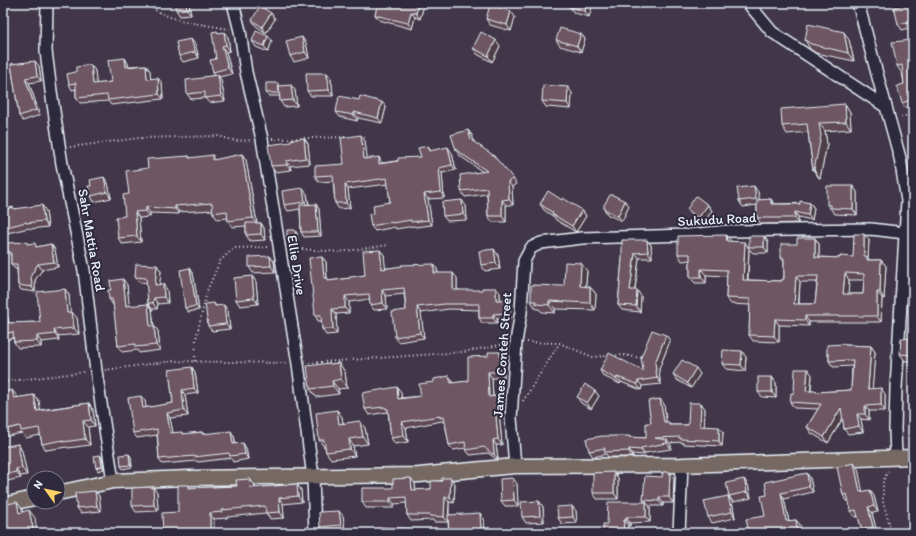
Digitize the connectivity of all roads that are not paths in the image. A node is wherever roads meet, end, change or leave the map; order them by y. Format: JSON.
{"nodes":[{"id":1,"x":47,"y":3,"type":"edge"},
{"id":2,"x":233,"y":3,"type":"edge"},
{"id":3,"x":748,"y":3,"type":"edge"},
{"id":4,"x":858,"y":3,"type":"edge"},
{"id":5,"x":886,"y":107,"type":"junction"},
{"id":6,"x":905,"y":233,"type":"junction"},
{"id":7,"x":531,"y":248,"type":"joint"},
{"id":8,"x":896,"y":457,"type":"junction"},
{"id":9,"x":913,"y":457,"type":"edge"},
{"id":10,"x":682,"y":465,"type":"junction"},
{"id":11,"x":515,"y":466,"type":"junction"},
{"id":12,"x":313,"y":477,"type":"junction"},
{"id":13,"x":113,"y":481,"type":"junction"},
{"id":14,"x":66,"y":491,"type":"edge"},
{"id":15,"x":26,"y":500,"type":"edge"},
{"id":16,"x":3,"y":505,"type":"edge"},
{"id":17,"x":315,"y":533,"type":"edge"},
{"id":18,"x":679,"y":533,"type":"edge"}],
"edges":[{"from":1,"to":13,"type":"street","name":"Sahr Mattia Road"},
{"from":2,"to":12,"type":"street","name":"Ellie Drive"},
{"from":3,"to":5,"type":"street"},
{"from":4,"to":5,"type":"street"},
{"from":5,"to":6,"type":"street"},
{"from":6,"to":7,"type":"street","name":"Sukudu Road"},
{"from":6,"to":8,"type":"street"},
{"from":7,"to":11,"type":"street","name":"James Conteh Street"},
{"from":8,"to":9,"type":"main road"},
{"from":8,"to":10,"type":"main road"},
{"from":10,"to":11,"type":"main road"},
{"from":10,"to":18,"type":"street"},
{"from":11,"to":12,"type":"main road"},
{"from":12,"to":13,"type":"main road"},
{"from":12,"to":17,"type":"street","name":"Ellie Drive"},
{"from":13,"to":14,"type":"main road"},
{"from":15,"to":16,"type":"main road"}]}
